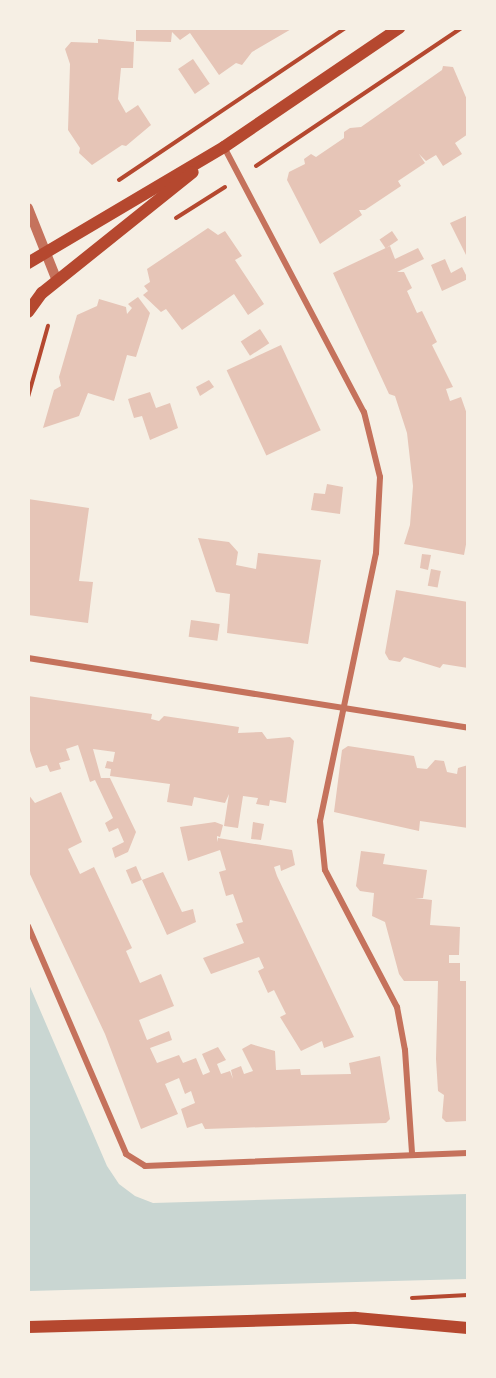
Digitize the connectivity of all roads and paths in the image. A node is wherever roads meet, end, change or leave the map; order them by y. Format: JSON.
{"nodes":[{"id":1,"x":345,"y":28,"type":"edge"},
{"id":2,"x":399,"y":28,"type":"edge"},
{"id":3,"x":461,"y":28,"type":"edge"},
{"id":4,"x":224,"y":147,"type":"junction"},
{"id":5,"x":241,"y":176,"type":"junction"},
{"id":6,"x":113,"y":183,"type":"dead end"},
{"id":7,"x":28,"y":208,"type":"edge"},
{"id":8,"x":169,"y":223,"type":"dead end"},
{"id":9,"x":44,"y":252,"type":"junction"},
{"id":10,"x":28,"y":263,"type":"edge"},
{"id":11,"x":57,"y":281,"type":"junction"},
{"id":12,"x":28,"y":312,"type":"edge"},
{"id":13,"x":51,"y":318,"type":"dead end"},
{"id":14,"x":28,"y":397,"type":"edge"},
{"id":15,"x":28,"y":658,"type":"edge"},
{"id":16,"x":345,"y":708,"type":"junction"},
{"id":17,"x":468,"y":728,"type":"edge"},
{"id":18,"x":28,"y":926,"type":"edge"},
{"id":19,"x":468,"y":1153,"type":"edge"},
{"id":20,"x":412,"y":1155,"type":"junction"},
{"id":21,"x":28,"y":1328,"type":"edge"},
{"id":22,"x":468,"y":1328,"type":"edge"}],
"edges":[{"from":1,"to":6,"type":"path"},
{"from":2,"to":4,"type":"main road"},
{"from":3,"to":5,"type":"path"},
{"from":4,"to":5,"type":"street"},
{"from":4,"to":9,"type":"main road"},
{"from":4,"to":11,"type":"main road"},
{"from":5,"to":8,"type":"path"},
{"from":5,"to":16,"type":"street"},
{"from":7,"to":9,"type":"street"},
{"from":9,"to":10,"type":"main road"},
{"from":9,"to":11,"type":"street"},
{"from":11,"to":12,"type":"main road"},
{"from":13,"to":14,"type":"path"},
{"from":15,"to":16,"type":"street"},
{"from":16,"to":17,"type":"street"},
{"from":16,"to":20,"type":"street"},
{"from":18,"to":20,"type":"street"},
{"from":19,"to":20,"type":"street"},
{"from":21,"to":22,"type":"main road"}]}
